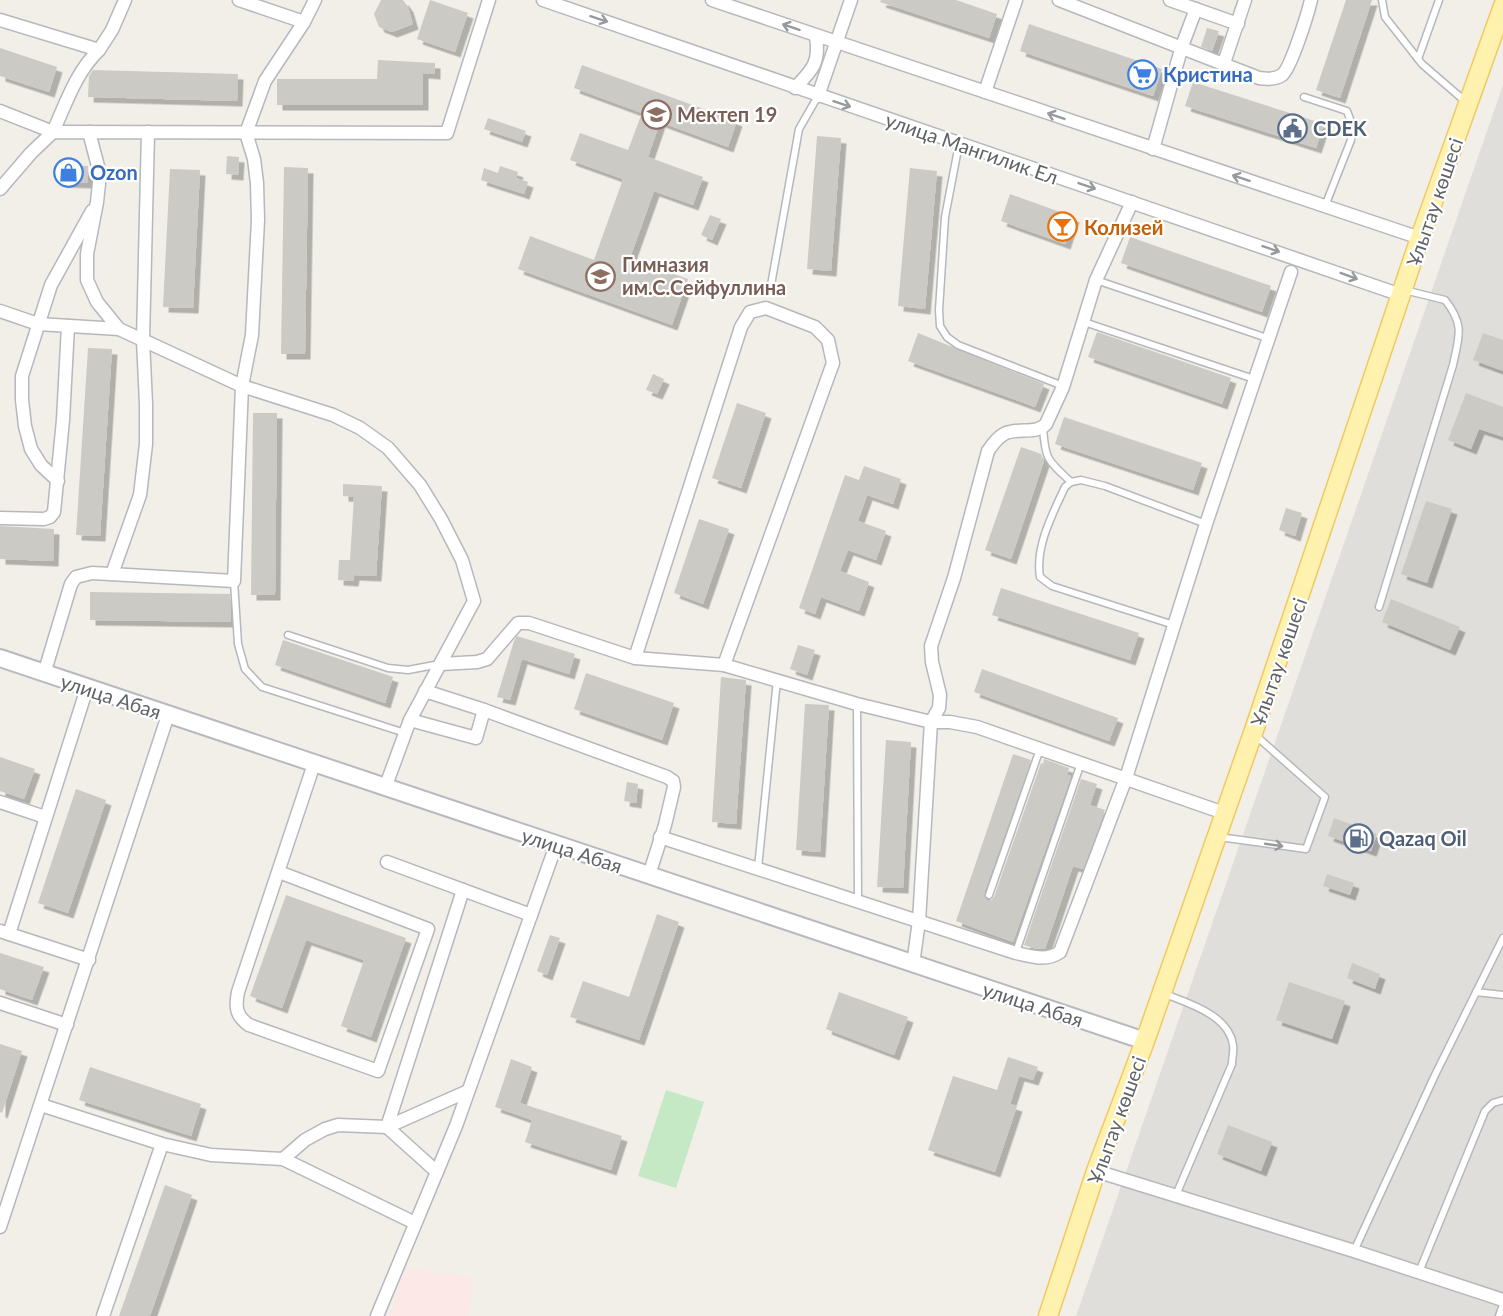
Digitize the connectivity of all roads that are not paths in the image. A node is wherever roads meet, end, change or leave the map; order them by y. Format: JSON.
{"nodes":[{"id":1,"x":125,"y":0,"type":"edge"},
{"id":2,"x":239,"y":0,"type":"edge"},
{"id":3,"x":315,"y":0,"type":"edge"},
{"id":4,"x":489,"y":0,"type":"edge"},
{"id":5,"x":543,"y":0,"type":"edge"},
{"id":6,"x":712,"y":0,"type":"edge"},
{"id":7,"x":851,"y":0,"type":"edge"},
{"id":8,"x":1016,"y":0,"type":"edge"},
{"id":9,"x":1059,"y":0,"type":"edge"},
{"id":10,"x":1170,"y":0,"type":"edge"},
{"id":11,"x":1245,"y":0,"type":"edge"},
{"id":12,"x":1311,"y":0,"type":"edge"},
{"id":13,"x":1382,"y":0,"type":"edge"},
{"id":14,"x":1439,"y":0,"type":"edge"},
{"id":15,"x":1503,"y":6,"type":"edge"},
{"id":16,"x":1196,"y":9,"type":"junction"},
{"id":17,"x":0,"y":20,"type":"edge"},
{"id":18,"x":304,"y":22,"type":"junction"},
{"id":19,"x":1238,"y":24,"type":"junction"},
{"id":20,"x":816,"y":36,"type":"junction"},
{"id":21,"x":836,"y":43,"type":"junction"},
{"id":22,"x":1182,"y":46,"type":"junction"},
{"id":23,"x":99,"y":50,"type":"junction"},
{"id":24,"x":1418,"y":60,"type":"junction"},
{"id":25,"x":1224,"y":63,"type":"junction"},
{"id":26,"x":795,"y":88,"type":"junction"},
{"id":27,"x":985,"y":92,"type":"junction"},
{"id":28,"x":818,"y":96,"type":"junction"},
{"id":29,"x":1304,"y":97,"type":"dead end"},
{"id":30,"x":1468,"y":105,"type":"junction"},
{"id":31,"x":0,"y":111,"type":"edge"},
{"id":32,"x":53,"y":132,"type":"junction"},
{"id":33,"x":89,"y":132,"type":"junction"},
{"id":34,"x":148,"y":132,"type":"junction"},
{"id":35,"x":246,"y":133,"type":"junction"},
{"id":36,"x":959,"y":143,"type":"junction"},
{"id":37,"x":1152,"y":149,"type":"junction"},
{"id":38,"x":0,"y":189,"type":"edge"},
{"id":39,"x":97,"y":202,"type":"junction"},
{"id":40,"x":1132,"y":202,"type":"junction"},
{"id":41,"x":1325,"y":206,"type":"junction"},
{"id":42,"x":1420,"y":238,"type":"junction"},
{"id":43,"x":1291,"y":272,"type":"dead end"},
{"id":44,"x":1096,"y":280,"type":"junction"},
{"id":45,"x":771,"y":285,"type":"dead end"},
{"id":46,"x":1402,"y":292,"type":"junction"},
{"id":47,"x":0,"y":311,"type":"edge"},
{"id":48,"x":1083,"y":322,"type":"junction"},
{"id":49,"x":38,"y":324,"type":"junction"},
{"id":50,"x":68,"y":326,"type":"junction"},
{"id":51,"x":119,"y":328,"type":"junction"},
{"id":52,"x":1267,"y":338,"type":"junction"},
{"id":53,"x":143,"y":340,"type":"junction"},
{"id":54,"x":1254,"y":379,"type":"junction"},
{"id":55,"x":242,"y":386,"type":"junction"},
{"id":56,"x":1063,"y":387,"type":"junction"},
{"id":57,"x":1043,"y":427,"type":"junction"},
{"id":58,"x":58,"y":481,"type":"junction"},
{"id":59,"x":1071,"y":482,"type":"junction"},
{"id":60,"x":0,"y":518,"type":"edge"},
{"id":61,"x":1206,"y":524,"type":"junction"},
{"id":62,"x":112,"y":574,"type":"junction"},
{"id":63,"x":234,"y":581,"type":"junction"},
{"id":64,"x":1379,"y":607,"type":"dead end"},
{"id":65,"x":1175,"y":626,"type":"junction"},
{"id":66,"x":288,"y":635,"type":"dead end"},
{"id":67,"x":635,"y":657,"type":"junction"},
{"id":68,"x":0,"y":658,"type":"edge"},
{"id":69,"x":441,"y":664,"type":"junction"},
{"id":70,"x":724,"y":665,"type":"junction"},
{"id":71,"x":44,"y":674,"type":"junction"},
{"id":72,"x":777,"y":681,"type":"junction"},
{"id":73,"x":87,"y":688,"type":"junction"},
{"id":74,"x":425,"y":691,"type":"junction"},
{"id":75,"x":857,"y":704,"type":"junction"},
{"id":76,"x":484,"y":710,"type":"junction"},
{"id":77,"x":168,"y":715,"type":"junction"},
{"id":78,"x":410,"y":720,"type":"junction"},
{"id":79,"x":931,"y":722,"type":"junction"},
{"id":80,"x":405,"y":733,"type":"junction"},
{"id":81,"x":1253,"y":733,"type":"junction"},
{"id":82,"x":1040,"y":749,"type":"junction"},
{"id":83,"x":1081,"y":763,"type":"junction"},
{"id":84,"x":314,"y":764,"type":"junction"},
{"id":85,"x":1126,"y":778,"type":"junction"},
{"id":86,"x":385,"y":788,"type":"junction"},
{"id":87,"x":0,"y":802,"type":"edge"},
{"id":88,"x":1224,"y":813,"type":"junction"},
{"id":89,"x":45,"y":817,"type":"junction"},
{"id":90,"x":1216,"y":836,"type":"junction"},
{"id":91,"x":660,"y":837,"type":"junction"},
{"id":92,"x":556,"y":845,"type":"junction"},
{"id":93,"x":387,"y":862,"type":"dead end"},
{"id":94,"x":758,"y":868,"type":"junction"},
{"id":95,"x":279,"y":872,"type":"junction"},
{"id":96,"x":649,"y":875,"type":"junction"},
{"id":97,"x":463,"y":890,"type":"junction"},
{"id":98,"x":989,"y":895,"type":"dead end"},
{"id":99,"x":858,"y":901,"type":"junction"},
{"id":100,"x":531,"y":915,"type":"junction"},
{"id":101,"x":919,"y":921,"type":"junction"},
{"id":102,"x":4,"y":932,"type":"edge"},
{"id":103,"x":1503,"y":938,"type":"edge"},
{"id":104,"x":1016,"y":953,"type":"junction"},
{"id":105,"x":89,"y":960,"type":"junction"},
{"id":106,"x":913,"y":964,"type":"junction"},
{"id":107,"x":1476,"y":992,"type":"junction"},
{"id":108,"x":1162,"y":993,"type":"junction"},
{"id":109,"x":1503,"y":995,"type":"edge"},
{"id":110,"x":0,"y":1003,"type":"edge"},
{"id":111,"x":68,"y":1025,"type":"junction"},
{"id":112,"x":1145,"y":1041,"type":"junction"},
{"id":113,"x":468,"y":1091,"type":"junction"},
{"id":114,"x":1503,"y":1100,"type":"edge"},
{"id":115,"x":41,"y":1105,"type":"junction"},
{"id":116,"x":387,"y":1127,"type":"junction"},
{"id":117,"x":162,"y":1144,"type":"junction"},
{"id":118,"x":283,"y":1159,"type":"junction"},
{"id":119,"x":1096,"y":1171,"type":"junction"},
{"id":120,"x":436,"y":1172,"type":"junction"},
{"id":121,"x":1176,"y":1195,"type":"junction"},
{"id":122,"x":415,"y":1223,"type":"junction"},
{"id":123,"x":0,"y":1227,"type":"edge"},
{"id":124,"x":1354,"y":1251,"type":"junction"},
{"id":125,"x":1419,"y":1272,"type":"junction"},
{"id":126,"x":1503,"y":1302,"type":"edge"},
{"id":127,"x":103,"y":1316,"type":"edge"},
{"id":128,"x":377,"y":1316,"type":"edge"},
{"id":129,"x":1048,"y":1316,"type":"edge"},
{"id":130,"x":1499,"y":1316,"type":"edge"}],
"edges":[{"from":1,"to":23,"type":"street"},
{"from":2,"to":18,"type":"street"},
{"from":3,"to":18,"type":"street"},
{"from":4,"to":35,"type":"street"},
{"from":5,"to":26,"type":"street","name":"улица Мангилик Ел","one_way":true},
{"from":20,"to":6,"type":"street","one_way":true},
{"from":7,"to":21,"type":"street"},
{"from":8,"to":27,"type":"street"},
{"from":9,"to":22,"type":"street"},
{"from":10,"to":16,"type":"street"},
{"from":11,"to":19,"type":"street"},
{"from":12,"to":25,"type":"street"},
{"from":13,"to":24,"type":"lane"},
{"from":14,"to":24,"type":"lane"},
{"from":15,"to":30,"type":"main road","name":"Ұлытау көшесі"},
{"from":16,"to":19,"type":"street"},
{"from":16,"to":22,"type":"street"},
{"from":17,"to":23,"type":"street"},
{"from":18,"to":35,"type":"street"},
{"from":19,"to":25,"type":"street"},
{"from":20,"to":21,"type":"street"},
{"from":20,"to":26,"type":"street"},
{"from":21,"to":27,"type":"street"},
{"from":21,"to":28,"type":"street"},
{"from":22,"to":25,"type":"street"},
{"from":22,"to":37,"type":"street"},
{"from":23,"to":32,"type":"street"},
{"from":24,"to":30,"type":"lane"},
{"from":26,"to":28,"type":"street","name":"улица Мангилик Ел"},
{"from":37,"to":27,"type":"street","one_way":true},
{"from":28,"to":36,"type":"street","name":"улица Мангилик Ел","one_way":true},
{"from":28,"to":45,"type":"lane"},
{"from":29,"to":41,"type":"lane"},
{"from":30,"to":42,"type":"main road","name":"Ұлытау көшесі"},
{"from":31,"to":32,"type":"street"},
{"from":32,"to":33,"type":"street"},
{"from":32,"to":38,"type":"street"},
{"from":33,"to":34,"type":"street"},
{"from":33,"to":39,"type":"street"},
{"from":34,"to":35,"type":"street"},
{"from":34,"to":53,"type":"street"},
{"from":35,"to":55,"type":"street"},
{"from":36,"to":40,"type":"street","name":"улица Мангилик Ел","one_way":true},
{"from":36,"to":56,"type":"lane"},
{"from":41,"to":37,"type":"street","one_way":true},
{"from":39,"to":49,"type":"street"},
{"from":39,"to":51,"type":"street"},
{"from":40,"to":44,"type":"street"},
{"from":40,"to":46,"type":"street","name":"улица Мангилик Ел","one_way":true},
{"from":41,"to":42,"type":"street"},
{"from":42,"to":46,"type":"main road","name":"Ұлытау көшесі"},
{"from":43,"to":52,"type":"street"},
{"from":44,"to":48,"type":"street"},
{"from":44,"to":52,"type":"lane"},
{"from":46,"to":64,"type":"lane"},
{"from":46,"to":81,"type":"main road","name":"Ұлытау көшесі"},
{"from":47,"to":49,"type":"street"},
{"from":48,"to":54,"type":"lane"},
{"from":48,"to":56,"type":"street"},
{"from":49,"to":50,"type":"street"},
{"from":49,"to":58,"type":"street"},
{"from":50,"to":51,"type":"street"},
{"from":50,"to":58,"type":"street"},
{"from":51,"to":53,"type":"street"},
{"from":52,"to":54,"type":"street"},
{"from":53,"to":55,"type":"street"},
{"from":53,"to":62,"type":"street"},
{"from":54,"to":61,"type":"street"},
{"from":55,"to":63,"type":"street"},
{"from":55,"to":69,"type":"street"},
{"from":56,"to":57,"type":"street"},
{"from":57,"to":59,"type":"lane"},
{"from":57,"to":79,"type":"street"},
{"from":58,"to":60,"type":"street"},
{"from":59,"to":61,"type":"lane"},
{"from":59,"to":65,"type":"lane"},
{"from":61,"to":65,"type":"street"},
{"from":62,"to":63,"type":"street"},
{"from":62,"to":71,"type":"street"},
{"from":63,"to":80,"type":"lane"},
{"from":65,"to":85,"type":"street"},
{"from":66,"to":69,"type":"lane"},
{"from":67,"to":69,"type":"street"},
{"from":67,"to":70,"type":"street"},
{"from":67,"to":70,"type":"street"},
{"from":68,"to":71,"type":"street","name":"улица Абая"},
{"from":69,"to":74,"type":"street"},
{"from":70,"to":72,"type":"street"},
{"from":71,"to":73,"type":"street","name":"улица Абая"},
{"from":72,"to":75,"type":"street"},
{"from":72,"to":94,"type":"lane"},
{"from":73,"to":77,"type":"street","name":"улица Абая"},
{"from":73,"to":89,"type":"street"},
{"from":74,"to":76,"type":"street"},
{"from":74,"to":78,"type":"street"},
{"from":75,"to":79,"type":"street"},
{"from":75,"to":99,"type":"lane"},
{"from":76,"to":78,"type":"street"},
{"from":76,"to":91,"type":"street"},
{"from":77,"to":84,"type":"street","name":"улица Абая"},
{"from":77,"to":105,"type":"street"},
{"from":78,"to":80,"type":"street"},
{"from":79,"to":82,"type":"street"},
{"from":79,"to":101,"type":"street"},
{"from":80,"to":86,"type":"street"},
{"from":81,"to":88,"type":"main road","name":"Ұлытау көшесі"},
{"from":90,"to":81,"type":"lane","one_way":true},
{"from":82,"to":83,"type":"street"},
{"from":82,"to":98,"type":"lane"},
{"from":83,"to":85,"type":"street"},
{"from":83,"to":104,"type":"lane"},
{"from":84,"to":86,"type":"street","name":"улица Абая"},
{"from":84,"to":95,"type":"street"},
{"from":85,"to":88,"type":"street"},
{"from":85,"to":104,"type":"street"},
{"from":86,"to":92,"type":"street","name":"улица Абая"},
{"from":87,"to":89,"type":"street"},
{"from":88,"to":90,"type":"main road","name":"Ұлытау көшесі"},
{"from":89,"to":102,"type":"street"},
{"from":90,"to":108,"type":"main road","name":"Ұлытау көшесі"},
{"from":91,"to":94,"type":"street"},
{"from":91,"to":96,"type":"street"},
{"from":92,"to":96,"type":"street","name":"улица Абая"},
{"from":92,"to":100,"type":"street"},
{"from":93,"to":97,"type":"street"},
{"from":94,"to":99,"type":"street"},
{"from":95,"to":95,"type":"street"},
{"from":96,"to":106,"type":"street","name":"улица Абая"},
{"from":97,"to":100,"type":"street"},
{"from":97,"to":116,"type":"street"},
{"from":99,"to":101,"type":"street"},
{"from":100,"to":113,"type":"street"},
{"from":101,"to":104,"type":"street"},
{"from":101,"to":106,"type":"street"},
{"from":102,"to":105,"type":"street"},
{"from":103,"to":107,"type":"lane"},
{"from":105,"to":111,"type":"street"},
{"from":106,"to":112,"type":"street","name":"улица Абая"},
{"from":107,"to":109,"type":"lane"},
{"from":107,"to":124,"type":"lane"},
{"from":108,"to":112,"type":"main road","name":"Ұлытау көшесі"},
{"from":108,"to":121,"type":"lane"},
{"from":110,"to":111,"type":"street"},
{"from":111,"to":115,"type":"street"},
{"from":112,"to":119,"type":"main road","name":"Ұлытау көшесі"},
{"from":113,"to":116,"type":"street"},
{"from":113,"to":120,"type":"street"},
{"from":114,"to":125,"type":"lane"},
{"from":115,"to":117,"type":"street"},
{"from":115,"to":123,"type":"street"},
{"from":116,"to":118,"type":"street"},
{"from":116,"to":120,"type":"street"},
{"from":117,"to":118,"type":"street"},
{"from":117,"to":127,"type":"street"},
{"from":118,"to":122,"type":"street"},
{"from":119,"to":121,"type":"street"},
{"from":119,"to":129,"type":"main road","name":"Ұлытау көшесі"},
{"from":120,"to":122,"type":"street"},
{"from":121,"to":124,"type":"street"},
{"from":122,"to":128,"type":"street"},
{"from":124,"to":125,"type":"street"},
{"from":125,"to":126,"type":"street"},
{"from":126,"to":130,"type":"lane"}]}
